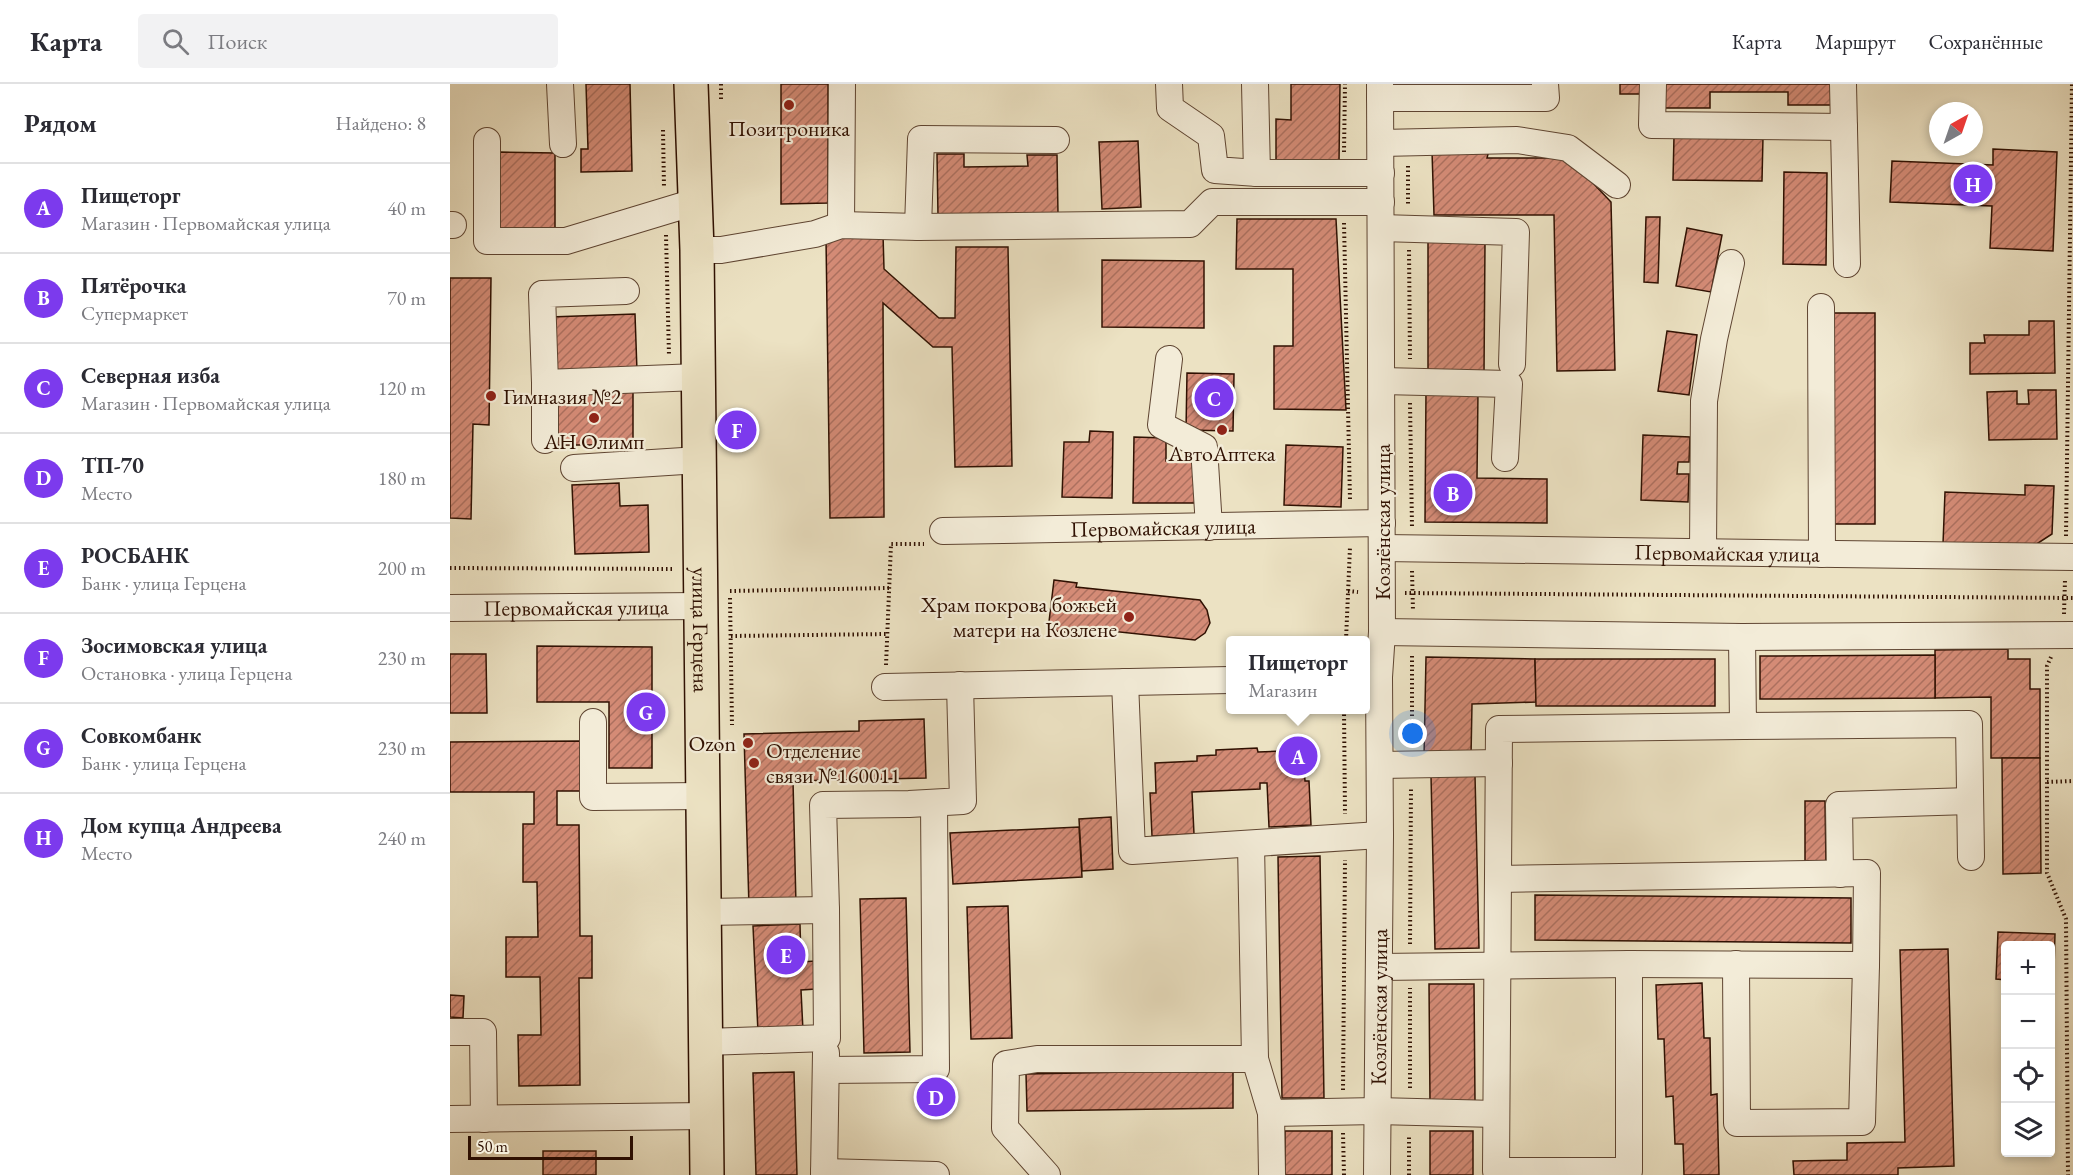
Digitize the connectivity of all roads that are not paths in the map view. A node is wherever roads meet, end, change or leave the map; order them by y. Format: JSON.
{"nodes":[{"id":1,"x":560,"y":84,"type":"edge"},
{"id":2,"x":691,"y":84,"type":"edge"},
{"id":3,"x":842,"y":84,"type":"edge"},
{"id":4,"x":1169,"y":84,"type":"edge"},
{"id":5,"x":1256,"y":84,"type":"edge"},
{"id":6,"x":1545,"y":84,"type":"edge"},
{"id":7,"x":1653,"y":84,"type":"edge"},
{"id":8,"x":1843,"y":84,"type":"edge"},
{"id":9,"x":1380,"y":91,"type":"edge"},
{"id":10,"x":1844,"y":127,"type":"junction"},
{"id":11,"x":1056,"y":140,"type":"dead end"},
{"id":12,"x":487,"y":141,"type":"dead end"},
{"id":13,"x":1381,"y":143,"type":"junction"},
{"id":14,"x":563,"y":144,"type":"dead end"},
{"id":15,"x":1257,"y":173,"type":"junction"},
{"id":16,"x":1381,"y":173,"type":"junction"},
{"id":17,"x":1617,"y":185,"type":"dead end"},
{"id":18,"x":695,"y":202,"type":"junction"},
{"id":19,"x":1381,"y":202,"type":"junction"},
{"id":20,"x":841,"y":225,"type":"junction"},
{"id":21,"x":918,"y":227,"type":"junction"},
{"id":22,"x":1381,"y":228,"type":"junction"},
{"id":23,"x":697,"y":250,"type":"junction"},
{"id":24,"x":1731,"y":263,"type":"dead end"},
{"id":25,"x":1847,"y":264,"type":"dead end"},
{"id":26,"x":627,"y":291,"type":"dead end"},
{"id":27,"x":1821,"y":307,"type":"dead end"},
{"id":28,"x":1168,"y":359,"type":"dead end"},
{"id":29,"x":1512,"y":364,"type":"dead end"},
{"id":30,"x":698,"y":377,"type":"junction"},
{"id":31,"x":1382,"y":381,"type":"junction"},
{"id":32,"x":545,"y":383,"type":"junction"},
{"id":33,"x":545,"y":440,"type":"dead end"},
{"id":34,"x":1505,"y":458,"type":"dead end"},
{"id":35,"x":699,"y":460,"type":"junction"},
{"id":36,"x":574,"y":468,"type":"dead end"},
{"id":37,"x":1382,"y":523,"type":"junction"},
{"id":38,"x":1209,"y":527,"type":"junction"},
{"id":39,"x":943,"y":531,"type":"road end"},
{"id":40,"x":1382,"y":549,"type":"junction"},
{"id":41,"x":1703,"y":552,"type":"junction"},
{"id":42,"x":1822,"y":554,"type":"junction"},
{"id":43,"x":2073,"y":557,"type":"edge"},
{"id":44,"x":701,"y":606,"type":"junction"},
{"id":45,"x":450,"y":608,"type":"edge"},
{"id":46,"x":1383,"y":632,"type":"junction"},
{"id":47,"x":2073,"y":635,"type":"edge"},
{"id":48,"x":1742,"y":637,"type":"junction"},
{"id":49,"x":1372,"y":677,"type":"edge"},
{"id":50,"x":1226,"y":680,"type":"edge"},
{"id":51,"x":1125,"y":682,"type":"junction"},
{"id":52,"x":960,"y":686,"type":"junction"},
{"id":53,"x":885,"y":687,"type":"road end"},
{"id":54,"x":593,"y":723,"type":"dead end"},
{"id":55,"x":1743,"y":726,"type":"junction"},
{"id":56,"x":1499,"y":763,"type":"junction"},
{"id":57,"x":1380,"y":765,"type":"junction"},
{"id":58,"x":703,"y":795,"type":"junction"},
{"id":59,"x":1970,"y":801,"type":"junction"},
{"id":60,"x":934,"y":803,"type":"junction"},
{"id":61,"x":1380,"y":835,"type":"junction"},
{"id":62,"x":1251,"y":844,"type":"junction"},
{"id":63,"x":1971,"y":857,"type":"dead end"},
{"id":64,"x":1840,"y":874,"type":"junction"},
{"id":65,"x":1498,"y":879,"type":"junction"},
{"id":66,"x":826,"y":910,"type":"junction"},
{"id":67,"x":704,"y":912,"type":"junction"},
{"id":68,"x":1629,"y":964,"type":"junction"},
{"id":69,"x":1736,"y":964,"type":"junction"},
{"id":70,"x":1866,"y":965,"type":"junction"},
{"id":71,"x":1497,"y":966,"type":"junction"},
{"id":72,"x":1379,"y":967,"type":"junction"},
{"id":73,"x":450,"y":1032,"type":"edge"},
{"id":74,"x":826,"y":1038,"type":"junction"},
{"id":75,"x":706,"y":1042,"type":"junction"},
{"id":76,"x":1255,"y":1059,"type":"junction"},
{"id":77,"x":826,"y":1070,"type":"junction"},
{"id":78,"x":1377,"y":1111,"type":"junction"},
{"id":79,"x":1271,"y":1113,"type":"junction"},
{"id":80,"x":1496,"y":1114,"type":"junction"},
{"id":81,"x":706,"y":1116,"type":"junction"},
{"id":82,"x":450,"y":1119,"type":"edge"},
{"id":83,"x":484,"y":1119,"type":"junction"},
{"id":84,"x":824,"y":1174,"type":"edge"},
{"id":85,"x":707,"y":1175,"type":"edge"},
{"id":86,"x":936,"y":1175,"type":"edge"},
{"id":87,"x":1047,"y":1175,"type":"edge"},
{"id":88,"x":1272,"y":1175,"type":"edge"},
{"id":89,"x":1377,"y":1175,"type":"edge"}],
"edges":[{"from":1,"to":14,"type":"street"},
{"from":2,"to":18,"type":"main road","name":"улица Герцена"},
{"from":3,"to":20,"type":"street"},
{"from":4,"to":15,"type":"street"},
{"from":5,"to":15,"type":"street"},
{"from":6,"to":9,"type":"street"},
{"from":7,"to":10,"type":"street"},
{"from":8,"to":10,"type":"street"},
{"from":9,"to":13,"type":"street","name":"Козлёнская улица"},
{"from":10,"to":25,"type":"street"},
{"from":11,"to":21,"type":"street"},
{"from":12,"to":18,"type":"street"},
{"from":13,"to":16,"type":"street","name":"Козлёнская улица"},
{"from":13,"to":17,"type":"street"},
{"from":15,"to":16,"type":"street"},
{"from":16,"to":19,"type":"street","name":"Козлёнская улица"},
{"from":18,"to":23,"type":"main road","name":"улица Герцена"},
{"from":19,"to":21,"type":"street"},
{"from":19,"to":22,"type":"street","name":"Козлёнская улица"},
{"from":20,"to":21,"type":"street"},
{"from":20,"to":23,"type":"street"},
{"from":22,"to":29,"type":"street"},
{"from":22,"to":31,"type":"street","name":"Козлёнская улица"},
{"from":23,"to":30,"type":"main road","name":"улица Герцена"},
{"from":24,"to":41,"type":"street"},
{"from":26,"to":32,"type":"street"},
{"from":27,"to":42,"type":"street"},
{"from":28,"to":38,"type":"street"},
{"from":30,"to":32,"type":"street"},
{"from":30,"to":35,"type":"main road","name":"улица Герцена"},
{"from":31,"to":34,"type":"street"},
{"from":31,"to":37,"type":"street","name":"Козлёнская улица"},
{"from":32,"to":33,"type":"street"},
{"from":35,"to":36,"type":"street"},
{"from":35,"to":44,"type":"main road","name":"улица Герцена"},
{"from":37,"to":38,"type":"street","name":"Первомайская улица"},
{"from":37,"to":40,"type":"street","name":"Козлёнская улица"},
{"from":38,"to":39,"type":"street","name":"Первомайская улица"},
{"from":40,"to":41,"type":"street","name":"Первомайская улица"},
{"from":40,"to":46,"type":"street","name":"Козлёнская улица"},
{"from":41,"to":42,"type":"street","name":"Первомайская улица"},
{"from":42,"to":43,"type":"street","name":"Первомайская улица"},
{"from":44,"to":45,"type":"street","name":"Первомайская улица"},
{"from":44,"to":58,"type":"main road","name":"улица Герцена"},
{"from":46,"to":48,"type":"street"},
{"from":46,"to":49,"type":"street","name":"Козлёнская улица"},
{"from":47,"to":48,"type":"street"},
{"from":48,"to":55,"type":"street"},
{"from":49,"to":57,"type":"street","name":"Козлёнская улица"},
{"from":50,"to":51,"type":"street"},
{"from":51,"to":52,"type":"street"},
{"from":51,"to":62,"type":"street"},
{"from":52,"to":53,"type":"street"},
{"from":52,"to":60,"type":"street"},
{"from":54,"to":58,"type":"street"},
{"from":55,"to":56,"type":"street"},
{"from":55,"to":59,"type":"street"},
{"from":56,"to":57,"type":"street"},
{"from":56,"to":65,"type":"street"},
{"from":57,"to":61,"type":"street","name":"Козлёнская улица"},
{"from":58,"to":67,"type":"main road","name":"улица Герцена"},
{"from":59,"to":63,"type":"street"},
{"from":59,"to":64,"type":"street"},
{"from":60,"to":66,"type":"street"},
{"from":60,"to":77,"type":"street"},
{"from":61,"to":62,"type":"street"},
{"from":61,"to":72,"type":"street","name":"Козлёнская улица"},
{"from":62,"to":76,"type":"street"},
{"from":64,"to":65,"type":"street"},
{"from":64,"to":70,"type":"street"},
{"from":65,"to":71,"type":"street"},
{"from":66,"to":67,"type":"street"},
{"from":66,"to":74,"type":"street"},
{"from":67,"to":75,"type":"main road","name":"улица Герцена"},
{"from":68,"to":69,"type":"street"},
{"from":68,"to":71,"type":"street"},
{"from":68,"to":80,"type":"street"},
{"from":69,"to":70,"type":"street"},
{"from":69,"to":70,"type":"street"},
{"from":71,"to":72,"type":"street"},
{"from":71,"to":80,"type":"street"},
{"from":72,"to":78,"type":"street","name":"Козлёнская улица"},
{"from":73,"to":83,"type":"street"},
{"from":74,"to":75,"type":"street"},
{"from":74,"to":77,"type":"street"},
{"from":75,"to":81,"type":"main road","name":"улица Герцена"},
{"from":76,"to":79,"type":"street"},
{"from":76,"to":87,"type":"street"},
{"from":77,"to":84,"type":"street"},
{"from":78,"to":79,"type":"street"},
{"from":78,"to":80,"type":"street"},
{"from":78,"to":89,"type":"street","name":"Козлёнская улица"},
{"from":79,"to":88,"type":"street"},
{"from":81,"to":83,"type":"street"},
{"from":81,"to":85,"type":"main road","name":"улица Герцена"},
{"from":82,"to":83,"type":"street"},
{"from":84,"to":86,"type":"street"}]}
